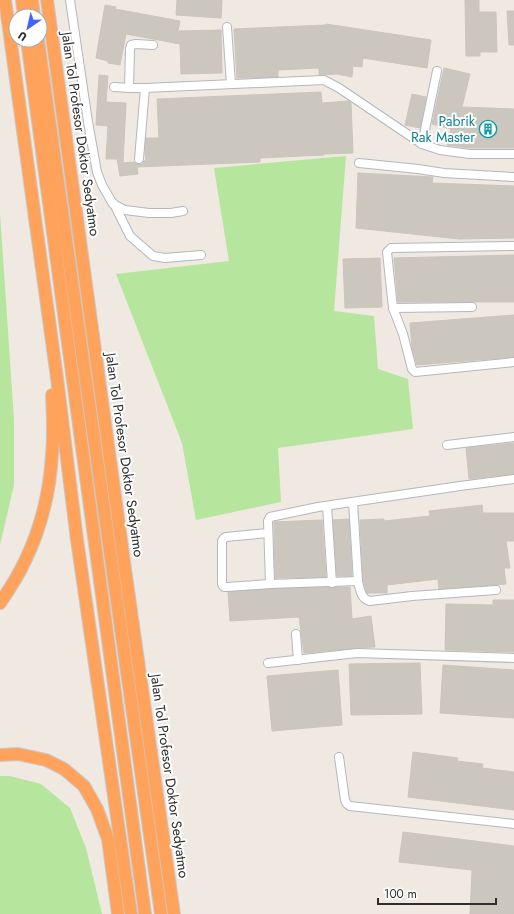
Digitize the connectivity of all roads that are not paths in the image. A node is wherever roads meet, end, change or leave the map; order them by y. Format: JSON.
{"nodes":[{"id":1,"x":5,"y":0,"type":"edge"},
{"id":2,"x":47,"y":0,"type":"edge"},
{"id":3,"x":70,"y":0,"type":"edge"},
{"id":4,"x":227,"y":27,"type":"dead end"},
{"id":5,"x":153,"y":45,"type":"dead end"},
{"id":6,"x":28,"y":48,"type":"edge"},
{"id":7,"x":39,"y":48,"type":"edge"},
{"id":8,"x":14,"y":66,"type":"junction"},
{"id":9,"x":436,"y":71,"type":"dead end"},
{"id":10,"x":231,"y":84,"type":"junction"},
{"id":11,"x":114,"y":87,"type":"dead end"},
{"id":12,"x":129,"y":88,"type":"junction"},
{"id":13,"x":145,"y":88,"type":"junction"},
{"id":14,"x":422,"y":144,"type":"junction"},
{"id":15,"x":514,"y":154,"type":"edge"},
{"id":16,"x":139,"y":159,"type":"dead end"},
{"id":17,"x":359,"y":163,"type":"dead end"},
{"id":18,"x":514,"y":177,"type":"edge"},
{"id":19,"x":114,"y":204,"type":"junction"},
{"id":20,"x":183,"y":211,"type":"dead end"},
{"id":21,"x":514,"y":246,"type":"edge"},
{"id":22,"x":201,"y":255,"type":"dead end"},
{"id":23,"x":472,"y":307,"type":"dead end"},
{"id":24,"x":394,"y":308,"type":"junction"},
{"id":25,"x":514,"y":362,"type":"edge"},
{"id":26,"x":514,"y":436,"type":"edge"},
{"id":27,"x":447,"y":445,"type":"dead end"},
{"id":28,"x":514,"y":479,"type":"edge"},
{"id":29,"x":353,"y":502,"type":"junction"},
{"id":30,"x":327,"y":506,"type":"junction"},
{"id":31,"x":268,"y":534,"type":"junction"},
{"id":32,"x":358,"y":581,"type":"junction"},
{"id":33,"x":332,"y":583,"type":"junction"},
{"id":34,"x":270,"y":584,"type":"junction"},
{"id":35,"x":496,"y":590,"type":"dead end"},
{"id":36,"x":0,"y":603,"type":"edge"},
{"id":37,"x":296,"y":634,"type":"dead end"},
{"id":38,"x":514,"y":658,"type":"edge"},
{"id":39,"x":298,"y":660,"type":"junction"},
{"id":40,"x":268,"y":663,"type":"dead end"},
{"id":41,"x":0,"y":755,"type":"edge"},
{"id":42,"x":339,"y":757,"type":"dead end"},
{"id":43,"x":514,"y":824,"type":"edge"},
{"id":44,"x":118,"y":914,"type":"edge"},
{"id":45,"x":131,"y":914,"type":"edge"},
{"id":46,"x":145,"y":914,"type":"edge"},
{"id":47,"x":161,"y":914,"type":"edge"},
{"id":48,"x":174,"y":914,"type":"edge"}],
"edges":[{"from":1,"to":8,"type":"highway"},
{"from":2,"to":48,"type":"highway","name":"Jalan Tol Profesor Doktor Sedyatmo"},
{"from":3,"to":19,"type":"lane"},
{"from":4,"to":10,"type":"lane"},
{"from":5,"to":12,"type":"lane"},
{"from":6,"to":46,"type":"highway"},
{"from":7,"to":47,"type":"highway","name":"Jalan Tol Profesor Doktor Sedyatmo"},
{"from":8,"to":36,"type":"highway"},
{"from":8,"to":45,"type":"highway"},
{"from":9,"to":14,"type":"lane"},
{"from":10,"to":13,"type":"lane"},
{"from":10,"to":14,"type":"lane"},
{"from":11,"to":12,"type":"lane"},
{"from":12,"to":13,"type":"lane"},
{"from":13,"to":16,"type":"lane"},
{"from":14,"to":15,"type":"lane"},
{"from":17,"to":18,"type":"lane"},
{"from":19,"to":20,"type":"lane"},
{"from":19,"to":22,"type":"lane"},
{"from":21,"to":24,"type":"lane"},
{"from":23,"to":24,"type":"lane"},
{"from":24,"to":25,"type":"lane"},
{"from":26,"to":27,"type":"lane"},
{"from":28,"to":29,"type":"lane"},
{"from":29,"to":30,"type":"lane"},
{"from":29,"to":32,"type":"lane"},
{"from":30,"to":31,"type":"lane"},
{"from":30,"to":33,"type":"lane"},
{"from":31,"to":34,"type":"lane"},
{"from":31,"to":34,"type":"lane"},
{"from":32,"to":33,"type":"lane"},
{"from":32,"to":35,"type":"lane"},
{"from":33,"to":34,"type":"lane"},
{"from":37,"to":39,"type":"lane"},
{"from":38,"to":39,"type":"lane"},
{"from":39,"to":40,"type":"lane"},
{"from":41,"to":44,"type":"highway"},
{"from":42,"to":43,"type":"lane"}]}
